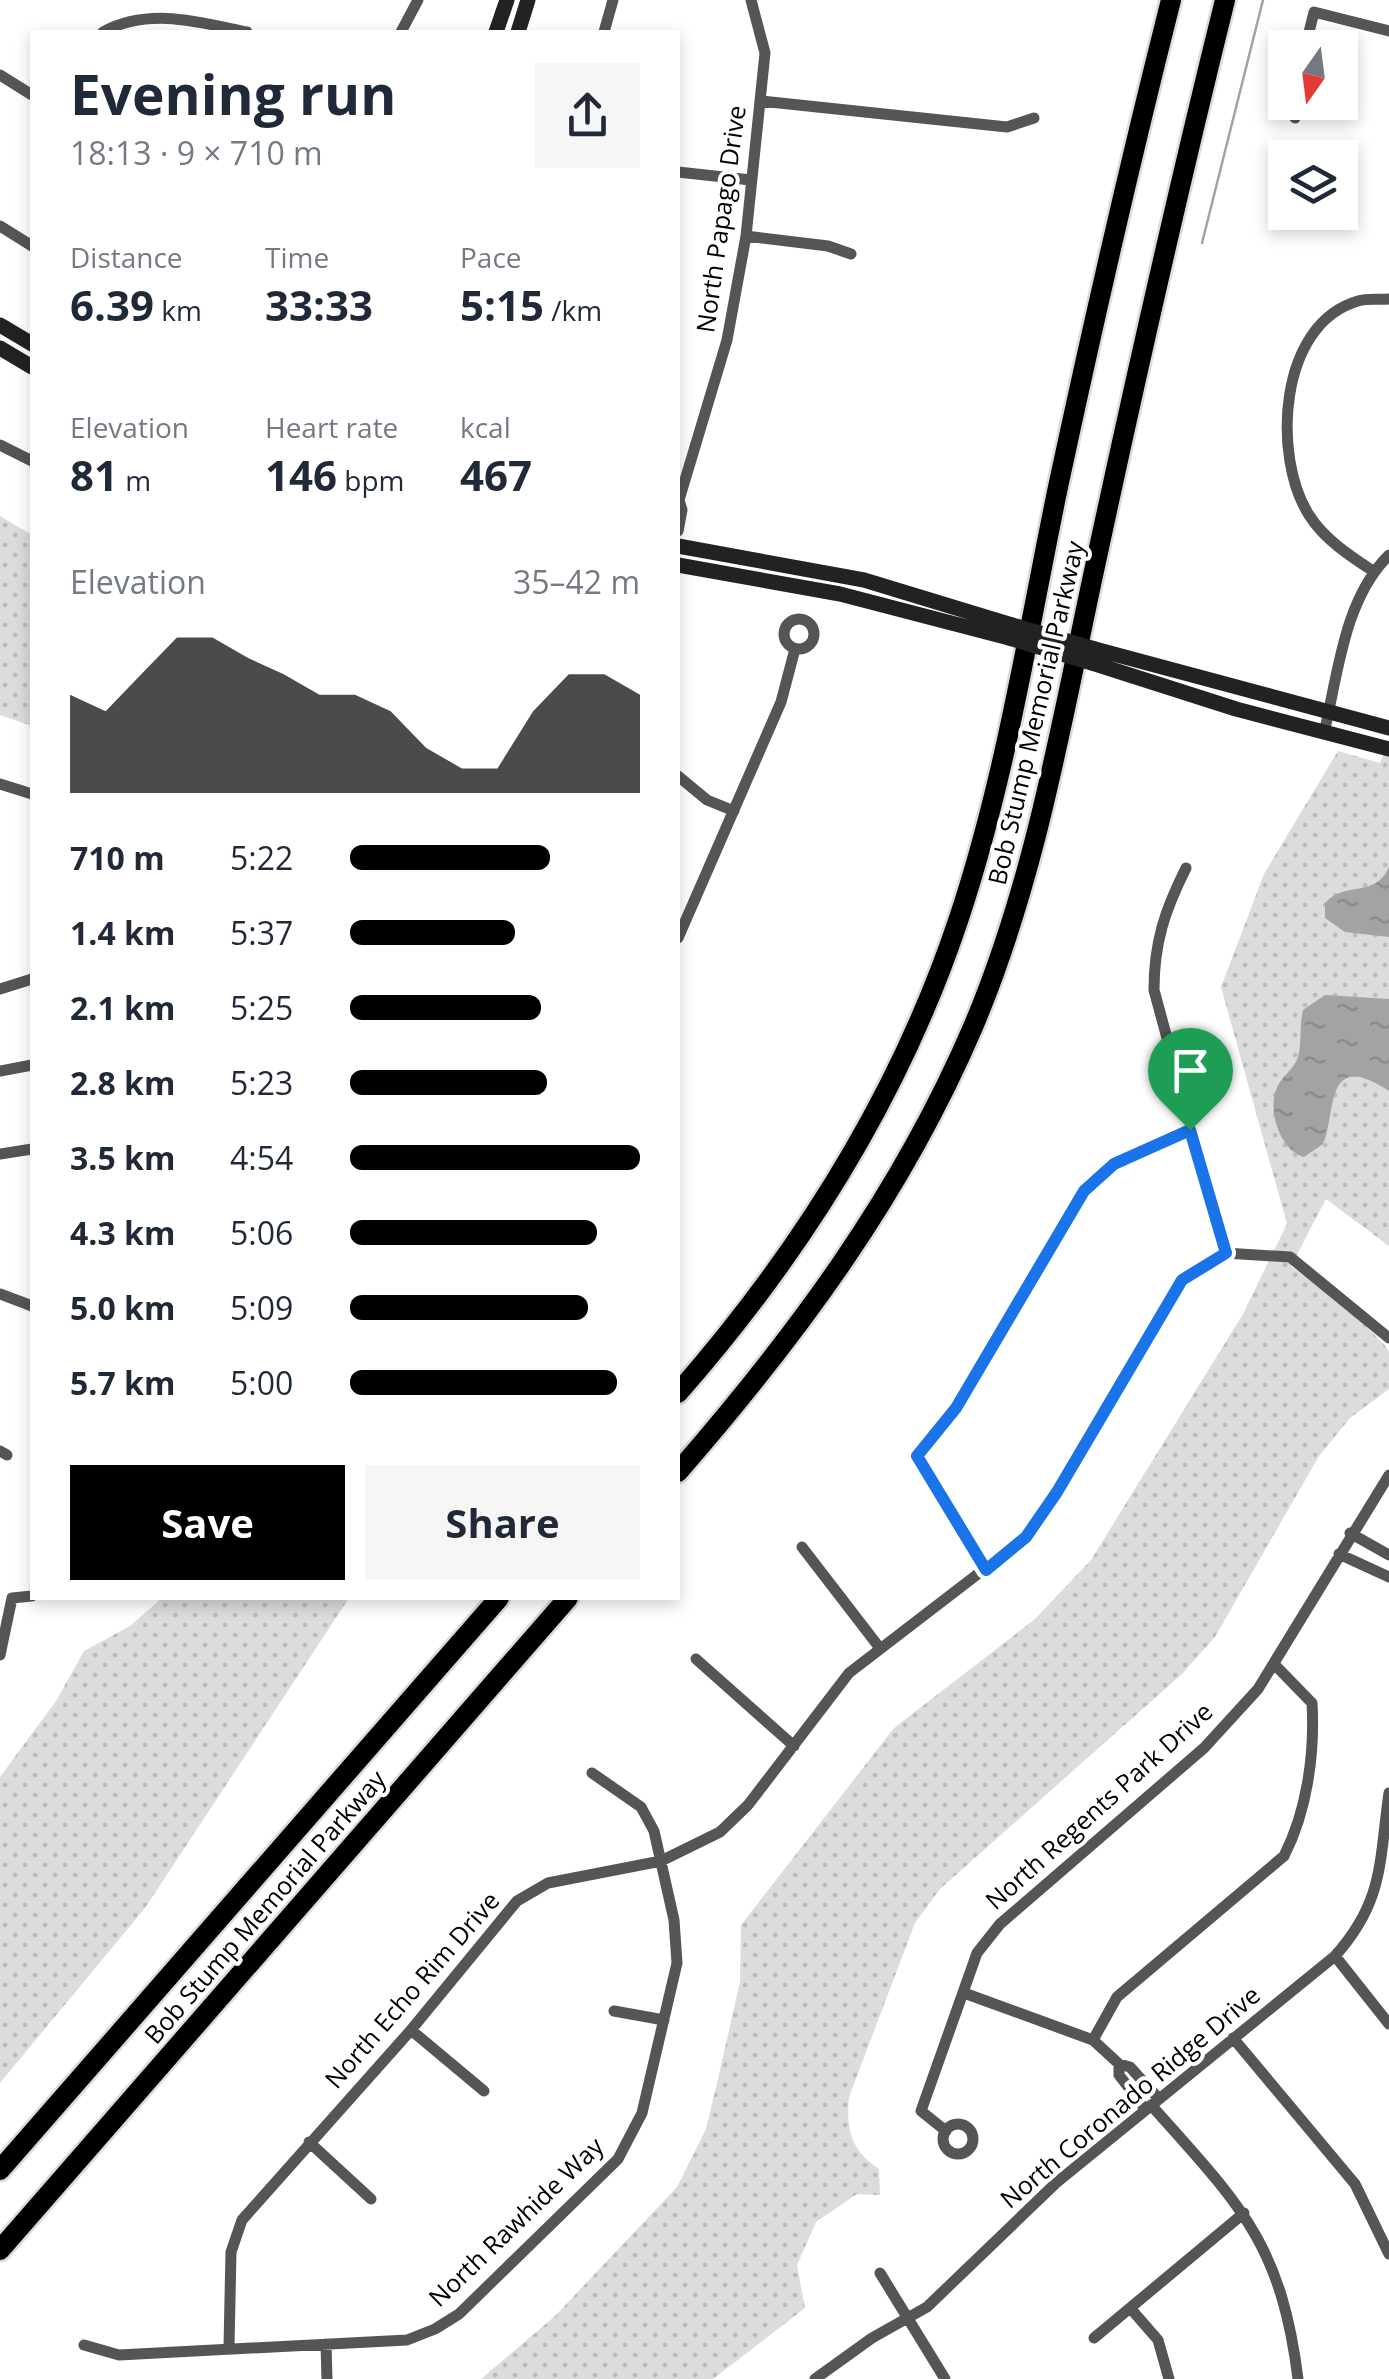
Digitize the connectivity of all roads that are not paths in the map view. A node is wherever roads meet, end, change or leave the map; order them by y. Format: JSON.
{"nodes":[{"id":1,"x":418,"y":0,"type":"edge"},
{"id":2,"x":507,"y":0,"type":"edge"},
{"id":3,"x":528,"y":0,"type":"edge"},
{"id":4,"x":613,"y":0,"type":"edge"},
{"id":5,"x":750,"y":0,"type":"edge"},
{"id":6,"x":1171,"y":0,"type":"edge"},
{"id":7,"x":1225,"y":0,"type":"edge"},
{"id":8,"x":109,"y":30,"type":"edge"},
{"id":9,"x":238,"y":30,"type":"edge"},
{"id":10,"x":402,"y":30,"type":"edge"},
{"id":11,"x":497,"y":30,"type":"edge"},
{"id":12,"x":519,"y":30,"type":"edge"},
{"id":13,"x":605,"y":30,"type":"edge"},
{"id":14,"x":1310,"y":30,"type":"edge"},
{"id":15,"x":1389,"y":31,"type":"edge"},
{"id":16,"x":0,"y":75,"type":"edge"},
{"id":17,"x":30,"y":94,"type":"edge"},
{"id":18,"x":761,"y":101,"type":"junction"},
{"id":19,"x":1034,"y":118,"type":"dead end"},
{"id":20,"x":680,"y":172,"type":"edge"},
{"id":21,"x":752,"y":180,"type":"junction"},
{"id":22,"x":0,"y":226,"type":"edge"},
{"id":23,"x":746,"y":236,"type":"junction"},
{"id":24,"x":30,"y":245,"type":"edge"},
{"id":25,"x":851,"y":254,"type":"dead end"},
{"id":26,"x":1389,"y":299,"type":"edge"},
{"id":27,"x":0,"y":325,"type":"edge"},
{"id":28,"x":30,"y":343,"type":"edge"},
{"id":29,"x":0,"y":348,"type":"edge"},
{"id":30,"x":30,"y":365,"type":"edge"},
{"id":31,"x":0,"y":445,"type":"edge"},
{"id":32,"x":30,"y":460,"type":"edge"},
{"id":33,"x":683,"y":462,"type":"edge"},
{"id":34,"x":680,"y":546,"type":"edge"},
{"id":35,"x":1389,"y":555,"type":"edge"},
{"id":36,"x":680,"y":565,"type":"edge"},
{"id":37,"x":1373,"y":571,"type":"junction"},
{"id":38,"x":1010,"y":631,"type":"junction"},
{"id":39,"x":795,"y":649,"type":"dead end"},
{"id":40,"x":1094,"y":656,"type":"junction"},
{"id":41,"x":1329,"y":714,"type":"junction"},
{"id":42,"x":1389,"y":728,"type":"edge"},
{"id":43,"x":1324,"y":734,"type":"junction"},
{"id":44,"x":1389,"y":749,"type":"edge"},
{"id":45,"x":680,"y":778,"type":"edge"},
{"id":46,"x":0,"y":784,"type":"edge"},
{"id":47,"x":30,"y":793,"type":"edge"},
{"id":48,"x":734,"y":811,"type":"junction"},
{"id":49,"x":1186,"y":868,"type":"dead end"},
{"id":50,"x":680,"y":932,"type":"edge"},
{"id":51,"x":30,"y":980,"type":"edge"},
{"id":52,"x":0,"y":988,"type":"edge"},
{"id":53,"x":30,"y":1065,"type":"edge"},
{"id":54,"x":0,"y":1071,"type":"edge"},
{"id":55,"x":1190,"y":1130,"type":"junction"},
{"id":56,"x":30,"y":1149,"type":"edge"},
{"id":57,"x":0,"y":1154,"type":"edge"},
{"id":58,"x":1226,"y":1253,"type":"junction"},
{"id":59,"x":0,"y":1294,"type":"edge"},
{"id":60,"x":30,"y":1305,"type":"edge"},
{"id":61,"x":1389,"y":1338,"type":"edge"},
{"id":62,"x":680,"y":1390,"type":"edge"},
{"id":63,"x":680,"y":1470,"type":"edge"},
{"id":64,"x":1389,"y":1474,"type":"edge"},
{"id":65,"x":1350,"y":1533,"type":"junction"},
{"id":66,"x":802,"y":1547,"type":"dead end"},
{"id":67,"x":1339,"y":1554,"type":"junction"},
{"id":68,"x":1389,"y":1555,"type":"edge"},
{"id":69,"x":986,"y":1570,"type":"junction"},
{"id":70,"x":1389,"y":1577,"type":"edge"},
{"id":71,"x":6,"y":1598,"type":"edge"},
{"id":72,"x":497,"y":1600,"type":"edge"},
{"id":73,"x":566,"y":1600,"type":"edge"},
{"id":74,"x":879,"y":1647,"type":"junction"},
{"id":75,"x":0,"y":1655,"type":"edge"},
{"id":76,"x":696,"y":1659,"type":"dead end"},
{"id":77,"x":1274,"y":1665,"type":"junction"},
{"id":78,"x":794,"y":1746,"type":"junction"},
{"id":79,"x":592,"y":1773,"type":"dead end"},
{"id":80,"x":1389,"y":1793,"type":"edge"},
{"id":81,"x":662,"y":1861,"type":"junction"},
{"id":82,"x":1335,"y":1956,"type":"junction"},
{"id":83,"x":964,"y":1993,"type":"junction"},
{"id":84,"x":614,"y":2011,"type":"dead end"},
{"id":85,"x":664,"y":2020,"type":"junction"},
{"id":86,"x":1389,"y":2024,"type":"edge"},
{"id":87,"x":411,"y":2030,"type":"junction"},
{"id":88,"x":1234,"y":2038,"type":"junction"},
{"id":89,"x":1093,"y":2040,"type":"junction"},
{"id":90,"x":484,"y":2091,"type":"dead end"},
{"id":91,"x":1152,"y":2105,"type":"junction"},
{"id":92,"x":946,"y":2130,"type":"dead end"},
{"id":93,"x":309,"y":2142,"type":"junction"},
{"id":94,"x":0,"y":2170,"type":"edge"},
{"id":95,"x":371,"y":2199,"type":"dead end"},
{"id":96,"x":1244,"y":2213,"type":"junction"},
{"id":97,"x":0,"y":2250,"type":"edge"},
{"id":98,"x":1389,"y":2254,"type":"edge"},
{"id":99,"x":880,"y":2273,"type":"dead end"},
{"id":100,"x":1131,"y":2309,"type":"junction"},
{"id":101,"x":907,"y":2318,"type":"junction"},
{"id":102,"x":1094,"y":2338,"type":"dead end"},
{"id":103,"x":326,"y":2344,"type":"junction"},
{"id":104,"x":84,"y":2345,"type":"dead end"},
{"id":105,"x":229,"y":2346,"type":"junction"},
{"id":106,"x":327,"y":2379,"type":"edge"},
{"id":107,"x":815,"y":2379,"type":"edge"},
{"id":108,"x":945,"y":2379,"type":"edge"},
{"id":109,"x":1169,"y":2379,"type":"edge"},
{"id":110,"x":1298,"y":2379,"type":"edge"}],
"edges":[{"from":1,"to":10,"type":"street"},
{"from":2,"to":11,"type":"street"},
{"from":3,"to":12,"type":"street"},
{"from":4,"to":13,"type":"street"},
{"from":5,"to":18,"type":"street","name":"North Papago Drive"},
{"from":6,"to":62,"type":"highway","name":"Bob Stump Memorial Parkway"},
{"from":7,"to":63,"type":"highway","name":"Bob Stump Memorial Parkway"},
{"from":8,"to":9,"type":"street"},
{"from":14,"to":15,"type":"street"},
{"from":16,"to":17,"type":"street"},
{"from":18,"to":19,"type":"street"},
{"from":18,"to":21,"type":"street","name":"North Papago Drive"},
{"from":20,"to":21,"type":"street"},
{"from":21,"to":23,"type":"street","name":"North Papago Drive"},
{"from":22,"to":24,"type":"street"},
{"from":23,"to":25,"type":"street"},
{"from":23,"to":33,"type":"street","name":"North Papago Drive"},
{"from":26,"to":37,"type":"street"},
{"from":27,"to":28,"type":"street"},
{"from":29,"to":30,"type":"street"},
{"from":31,"to":32,"type":"street"},
{"from":34,"to":38,"type":"street"},
{"from":35,"to":37,"type":"street"},
{"from":36,"to":38,"type":"street"},
{"from":37,"to":41,"type":"street"},
{"from":38,"to":40,"type":"street","bridge":true},
{"from":39,"to":48,"type":"street"},
{"from":40,"to":41,"type":"street"},
{"from":40,"to":43,"type":"street"},
{"from":41,"to":42,"type":"street"},
{"from":41,"to":43,"type":"street"},
{"from":43,"to":44,"type":"street"},
{"from":45,"to":48,"type":"street"},
{"from":46,"to":47,"type":"street"},
{"from":48,"to":50,"type":"street"},
{"from":49,"to":55,"type":"street"},
{"from":51,"to":52,"type":"street"},
{"from":53,"to":54,"type":"street"},
{"from":55,"to":58,"type":"street"},
{"from":55,"to":69,"type":"street"},
{"from":56,"to":57,"type":"street"},
{"from":58,"to":61,"type":"street"},
{"from":58,"to":69,"type":"street","name":"North Echo Rim Drive"},
{"from":59,"to":60,"type":"street"},
{"from":64,"to":65,"type":"street","name":"North Regents Park Drive"},
{"from":65,"to":67,"type":"street","name":"North Regents Park Drive"},
{"from":65,"to":68,"type":"street"},
{"from":66,"to":74,"type":"street"},
{"from":67,"to":70,"type":"street"},
{"from":67,"to":77,"type":"street","name":"North Regents Park Drive"},
{"from":69,"to":74,"type":"street","name":"North Echo Rim Drive"},
{"from":71,"to":75,"type":"street"},
{"from":72,"to":94,"type":"highway","name":"Bob Stump Memorial Parkway"},
{"from":73,"to":97,"type":"highway","name":"Bob Stump Memorial Parkway"},
{"from":74,"to":78,"type":"street","name":"North Echo Rim Drive"},
{"from":76,"to":78,"type":"street"},
{"from":77,"to":83,"type":"street","name":"North Regents Park Drive"},
{"from":77,"to":89,"type":"street"},
{"from":78,"to":81,"type":"street","name":"North Echo Rim Drive"},
{"from":79,"to":81,"type":"street","name":"North Rawhide Way"},
{"from":80,"to":82,"type":"street","name":"North Coronado Ridge Drive"},
{"from":81,"to":85,"type":"street","name":"North Rawhide Way"},
{"from":81,"to":87,"type":"street","name":"North Echo Rim Drive"},
{"from":82,"to":86,"type":"street"},
{"from":82,"to":88,"type":"street","name":"North Coronado Ridge Drive"},
{"from":83,"to":89,"type":"street"},
{"from":83,"to":92,"type":"street","name":"North Regents Park Drive"},
{"from":84,"to":85,"type":"street"},
{"from":85,"to":103,"type":"street","name":"North Rawhide Way"},
{"from":87,"to":90,"type":"street"},
{"from":87,"to":93,"type":"street","name":"North Echo Rim Drive"},
{"from":88,"to":91,"type":"street","name":"North Coronado Ridge Drive"},
{"from":88,"to":98,"type":"street"},
{"from":89,"to":91,"type":"street"},
{"from":91,"to":96,"type":"street"},
{"from":91,"to":101,"type":"street","name":"North Coronado Ridge Drive"},
{"from":93,"to":95,"type":"street"},
{"from":93,"to":105,"type":"street","name":"North Echo Rim Drive"},
{"from":96,"to":100,"type":"street"},
{"from":96,"to":110,"type":"street"},
{"from":99,"to":101,"type":"street"},
{"from":100,"to":102,"type":"street"},
{"from":100,"to":109,"type":"street"},
{"from":101,"to":107,"type":"street","name":"North Coronado Ridge Drive"},
{"from":101,"to":108,"type":"street"},
{"from":103,"to":105,"type":"street","name":"North Rawhide Way"},
{"from":103,"to":106,"type":"street"},
{"from":104,"to":105,"type":"street","name":"North Rawhide Way"}]}
